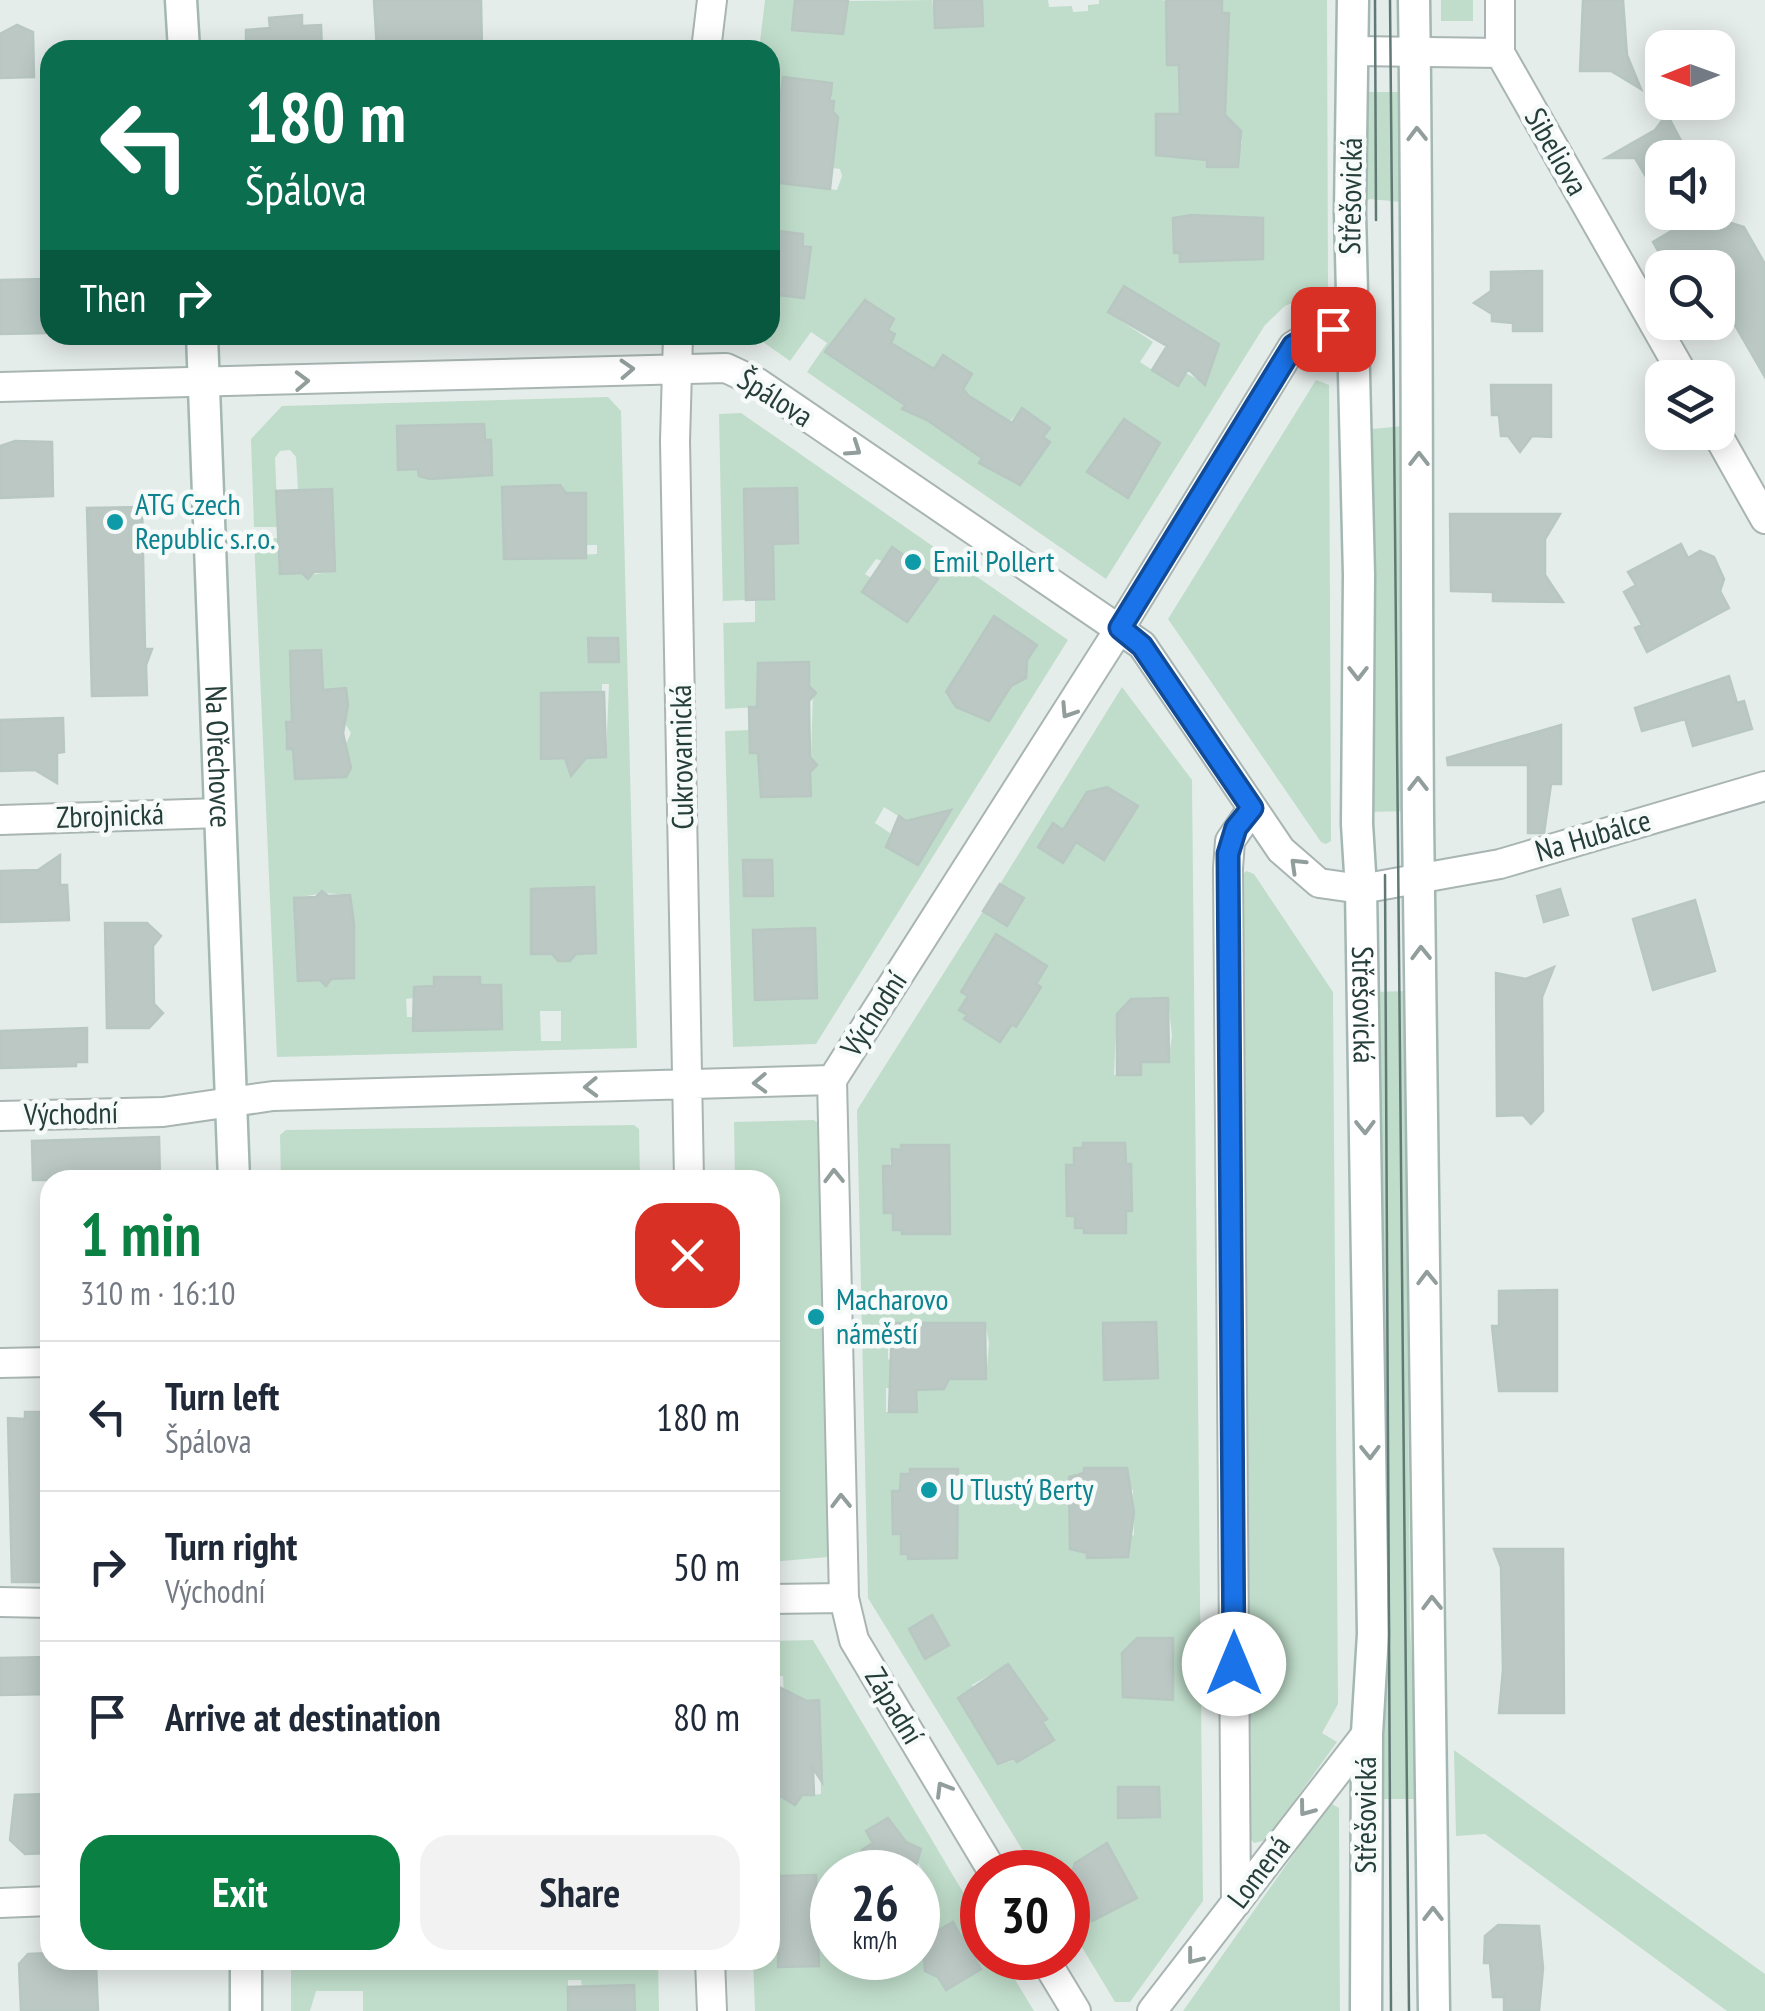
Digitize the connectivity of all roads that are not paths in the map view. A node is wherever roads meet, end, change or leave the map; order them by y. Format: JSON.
{"nodes":[{"id":1,"x":181,"y":0,"type":"edge"},
{"id":2,"x":712,"y":0,"type":"edge"},
{"id":3,"x":1353,"y":0,"type":"edge"},
{"id":4,"x":1414,"y":0,"type":"edge"},
{"id":5,"x":1500,"y":0,"type":"edge"},
{"id":6,"x":183,"y":40,"type":"edge"},
{"id":7,"x":707,"y":40,"type":"edge"},
{"id":8,"x":1354,"y":51,"type":"junction"},
{"id":9,"x":1415,"y":54,"type":"junction"},
{"id":10,"x":1500,"y":54,"type":"junction"},
{"id":11,"x":1352,"y":329,"type":"junction"},
{"id":12,"x":202,"y":345,"type":"edge"},
{"id":13,"x":677,"y":345,"type":"edge"},
{"id":14,"x":1674,"y":360,"type":"edge"},
{"id":15,"x":675,"y":366,"type":"junction"},
{"id":16,"x":204,"y":382,"type":"junction"},
{"id":17,"x":0,"y":387,"type":"edge"},
{"id":18,"x":1726,"y":450,"type":"edge"},
{"id":19,"x":1765,"y":519,"type":"edge"},
{"id":20,"x":1120,"y":628,"type":"junction"},
{"id":21,"x":1765,"y":786,"type":"edge"},
{"id":22,"x":1252,"y":808,"type":"junction"},
{"id":23,"x":220,"y":813,"type":"junction"},
{"id":24,"x":0,"y":820,"type":"edge"},
{"id":25,"x":1420,"y":882,"type":"junction"},
{"id":26,"x":1362,"y":890,"type":"junction"},
{"id":27,"x":832,"y":1080,"type":"junction"},
{"id":28,"x":689,"y":1084,"type":"junction"},
{"id":29,"x":232,"y":1102,"type":"junction"},
{"id":30,"x":0,"y":1116,"type":"edge"},
{"id":31,"x":234,"y":1170,"type":"edge"},
{"id":32,"x":689,"y":1170,"type":"edge"},
{"id":33,"x":40,"y":1362,"type":"edge"},
{"id":34,"x":0,"y":1363,"type":"edge"},
{"id":35,"x":844,"y":1598,"type":"junction"},
{"id":36,"x":780,"y":1600,"type":"edge"},
{"id":37,"x":0,"y":1602,"type":"edge"},
{"id":38,"x":40,"y":1603,"type":"edge"},
{"id":39,"x":1366,"y":1733,"type":"junction"},
{"id":40,"x":980,"y":1850,"type":"edge"},
{"id":41,"x":40,"y":1901,"type":"edge"},
{"id":42,"x":0,"y":1903,"type":"edge"},
{"id":43,"x":1236,"y":1903,"type":"junction"},
{"id":44,"x":246,"y":1970,"type":"edge"},
{"id":45,"x":710,"y":1970,"type":"edge"},
{"id":46,"x":1057,"y":1980,"type":"edge"},
{"id":47,"x":246,"y":2011,"type":"edge"},
{"id":48,"x":712,"y":2011,"type":"edge"},
{"id":49,"x":1076,"y":2011,"type":"edge"},
{"id":50,"x":1152,"y":2011,"type":"edge"},
{"id":51,"x":1366,"y":2011,"type":"edge"},
{"id":52,"x":1434,"y":2011,"type":"edge"}],
"edges":[{"from":1,"to":6,"type":"street"},
{"from":2,"to":7,"type":"street"},
{"from":3,"to":8,"type":"street","name":"Střešovická"},
{"from":4,"to":9,"type":"street","name":"Střešovická"},
{"from":5,"to":10,"type":"street"},
{"from":8,"to":9,"type":"street"},
{"from":8,"to":11,"type":"street","name":"Střešovická"},
{"from":9,"to":10,"type":"street"},
{"from":25,"to":9,"type":"street","name":"Střešovická","one_way":true},
{"from":10,"to":14,"type":"street","name":"Sibeliova"},
{"from":11,"to":20,"type":"street","name":"Východní"},
{"from":11,"to":26,"type":"street","name":"Střešovická","one_way":true},
{"from":12,"to":16,"type":"street","name":"Na Ořechovce"},
{"from":13,"to":15,"type":"street","name":"Cukrovarnická"},
{"from":16,"to":15,"type":"street","name":"Špálova","one_way":true},
{"from":15,"to":20,"type":"street","name":"Špálova","one_way":true},
{"from":15,"to":28,"type":"street","name":"Cukrovarnická"},
{"from":16,"to":17,"type":"street","name":"Špálova"},
{"from":16,"to":23,"type":"street","name":"Na Ořechovce"},
{"from":18,"to":19,"type":"street"},
{"from":20,"to":22,"type":"street","name":"Špálova"},
{"from":20,"to":27,"type":"street","name":"Východní","one_way":true},
{"from":21,"to":25,"type":"street","name":"Na Hubálce"},
{"from":26,"to":22,"type":"street","name":"Špálova","one_way":true},
{"from":22,"to":43,"type":"street"},
{"from":23,"to":24,"type":"street","name":"Zbrojnická"},
{"from":23,"to":29,"type":"street","name":"Na Ořechovce"},
{"from":25,"to":26,"type":"street","name":"Na Hubálce"},
{"from":52,"to":25,"type":"street","name":"Střešovická","one_way":true},
{"from":26,"to":39,"type":"street","name":"Střešovická","one_way":true},
{"from":27,"to":28,"type":"street","name":"Východní","one_way":true},
{"from":35,"to":27,"type":"street","one_way":true},
{"from":28,"to":29,"type":"street","name":"Východní","one_way":true},
{"from":28,"to":32,"type":"street","name":"Cukrovarnická"},
{"from":29,"to":30,"type":"street","name":"Východní"},
{"from":29,"to":31,"type":"street","name":"Na Ořechovce"},
{"from":33,"to":34,"type":"street"},
{"from":35,"to":36,"type":"street"},
{"from":40,"to":35,"type":"street","name":"Západní","one_way":true},
{"from":37,"to":38,"type":"street"},
{"from":39,"to":43,"type":"street","name":"Lomená","one_way":true},
{"from":39,"to":51,"type":"street","name":"Střešovická"},
{"from":41,"to":42,"type":"street"},
{"from":43,"to":50,"type":"street","name":"Lomená","one_way":true},
{"from":44,"to":47,"type":"street"},
{"from":45,"to":48,"type":"street"},
{"from":46,"to":49,"type":"street"}]}
